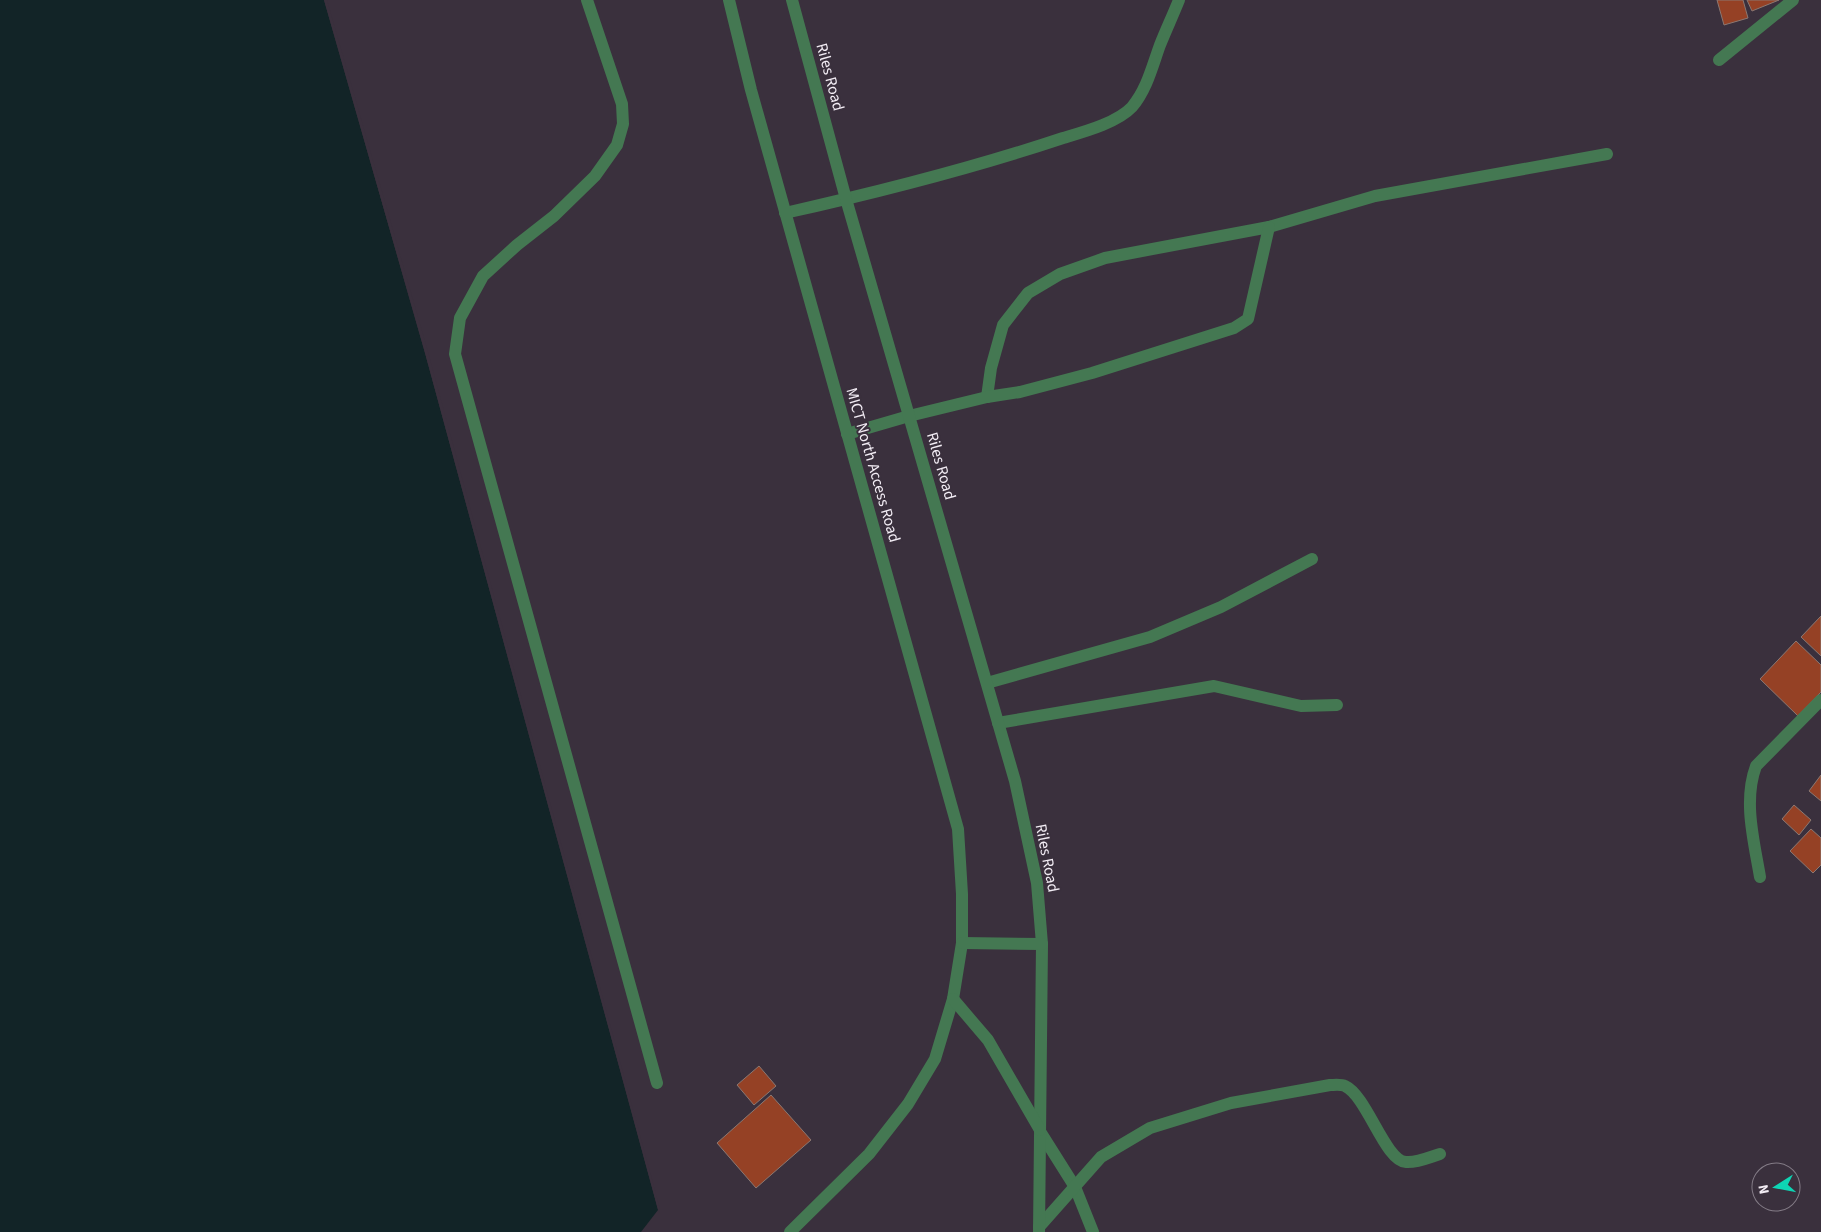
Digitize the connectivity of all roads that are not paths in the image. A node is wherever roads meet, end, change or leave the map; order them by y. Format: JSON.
{"nodes":[{"id":1,"x":587,"y":0,"type":"edge"},
{"id":2,"x":729,"y":0,"type":"edge"},
{"id":3,"x":792,"y":0,"type":"edge"},
{"id":4,"x":1179,"y":0,"type":"edge"},
{"id":5,"x":1792,"y":0,"type":"edge"},
{"id":6,"x":1719,"y":60,"type":"dead end"},
{"id":7,"x":1607,"y":154,"type":"dead end"},
{"id":8,"x":846,"y":199,"type":"junction"},
{"id":9,"x":785,"y":213,"type":"junction"},
{"id":10,"x":1269,"y":227,"type":"junction"},
{"id":11,"x":988,"y":397,"type":"junction"},
{"id":12,"x":909,"y":416,"type":"junction"},
{"id":13,"x":848,"y":434,"type":"junction"},
{"id":14,"x":1312,"y":559,"type":"dead end"},
{"id":15,"x":987,"y":683,"type":"junction"},
{"id":16,"x":1821,"y":700,"type":"edge"},
{"id":17,"x":1337,"y":705,"type":"dead end"},
{"id":18,"x":998,"y":723,"type":"junction"},
{"id":19,"x":1760,"y":877,"type":"dead end"},
{"id":20,"x":962,"y":943,"type":"junction"},
{"id":21,"x":1042,"y":944,"type":"junction"},
{"id":22,"x":953,"y":998,"type":"junction"},
{"id":23,"x":657,"y":1083,"type":"dead end"},
{"id":24,"x":1042,"y":1133,"type":"junction"},
{"id":25,"x":1440,"y":1154,"type":"dead end"},
{"id":26,"x":1075,"y":1187,"type":"junction"},
{"id":27,"x":1039,"y":1229,"type":"edge"},
{"id":28,"x":790,"y":1232,"type":"edge"},
{"id":29,"x":1093,"y":1232,"type":"edge"}],
"edges":[{"from":1,"to":23,"type":"street"},
{"from":2,"to":9,"type":"street","name":"MICT North Access Road"},
{"from":3,"to":8,"type":"street","name":"Riles Road"},
{"from":4,"to":8,"type":"street"},
{"from":5,"to":6,"type":"street"},
{"from":7,"to":10,"type":"street"},
{"from":8,"to":9,"type":"street"},
{"from":8,"to":12,"type":"street","name":"Riles Road"},
{"from":9,"to":13,"type":"street","name":"MICT North Access Road"},
{"from":10,"to":11,"type":"street"},
{"from":10,"to":11,"type":"street"},
{"from":11,"to":12,"type":"street"},
{"from":12,"to":13,"type":"street"},
{"from":12,"to":15,"type":"street","name":"Riles Road"},
{"from":13,"to":20,"type":"street","name":"MICT North Access Road"},
{"from":14,"to":15,"type":"street"},
{"from":15,"to":18,"type":"street","name":"Riles Road"},
{"from":16,"to":19,"type":"street"},
{"from":17,"to":18,"type":"street"},
{"from":18,"to":21,"type":"street","name":"Riles Road"},
{"from":20,"to":21,"type":"street"},
{"from":20,"to":22,"type":"street","name":"MICT North Access Road"},
{"from":21,"to":24,"type":"street","name":"Riles Road"},
{"from":22,"to":24,"type":"street"},
{"from":22,"to":28,"type":"street","name":"MICT North Access Road"},
{"from":24,"to":26,"type":"street"},
{"from":24,"to":27,"type":"street","name":"Riles Road"},
{"from":25,"to":26,"type":"street"},
{"from":26,"to":27,"type":"street"},
{"from":26,"to":29,"type":"street"}]}
